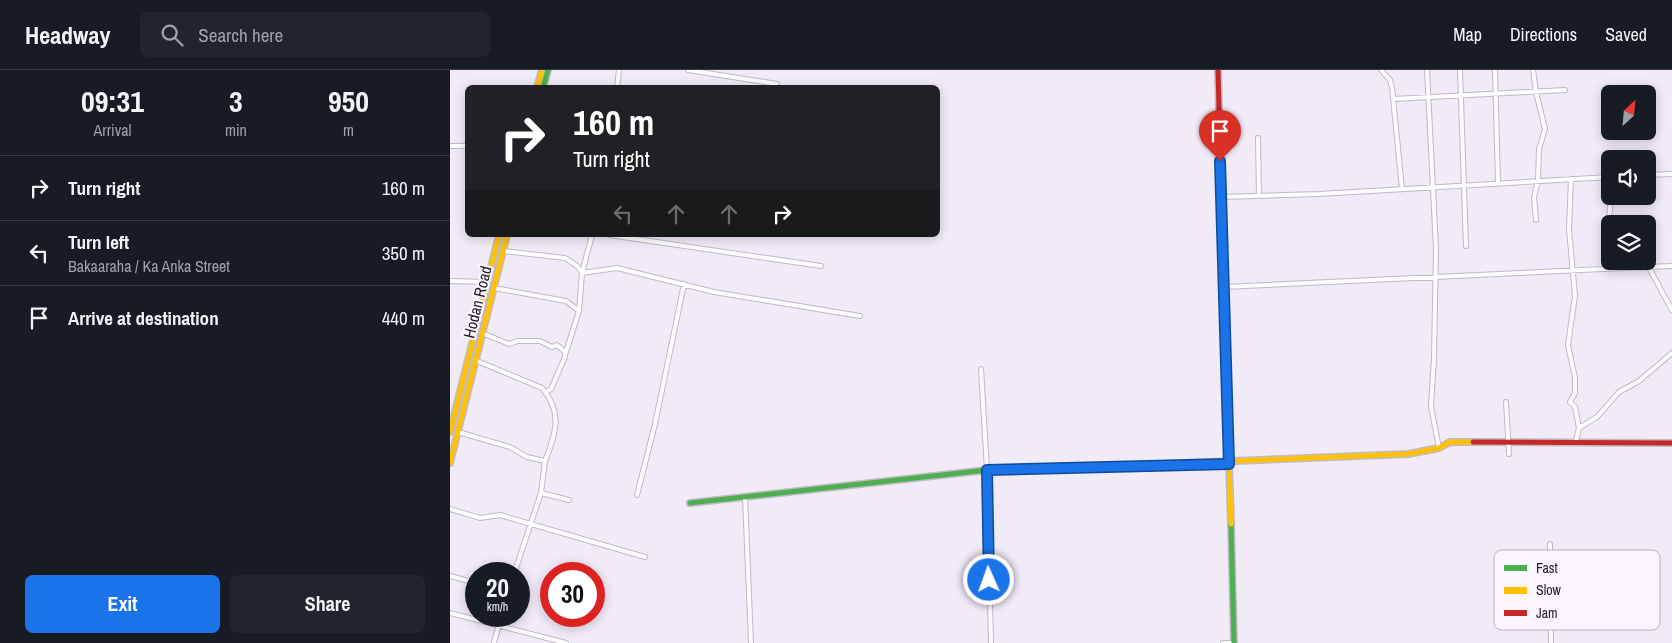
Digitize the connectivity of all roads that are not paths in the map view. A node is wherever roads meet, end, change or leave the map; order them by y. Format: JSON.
{"nodes":[{"id":1,"x":542,"y":70,"type":"edge"},
{"id":2,"x":548,"y":70,"type":"edge"},
{"id":3,"x":619,"y":70,"type":"edge"},
{"id":4,"x":688,"y":70,"type":"edge"},
{"id":5,"x":1218,"y":70,"type":"edge"},
{"id":6,"x":1427,"y":70,"type":"edge"},
{"id":7,"x":1460,"y":70,"type":"edge"},
{"id":8,"x":1494,"y":70,"type":"edge"},
{"id":9,"x":1533,"y":70,"type":"edge"},
{"id":10,"x":1382,"y":71,"type":"edge"},
{"id":11,"x":777,"y":84,"type":"dead end"},
{"id":12,"x":538,"y":85,"type":"edge"},
{"id":13,"x":544,"y":85,"type":"edge"},
{"id":14,"x":617,"y":85,"type":"edge"},
{"id":15,"x":1565,"y":90,"type":"dead end"},
{"id":16,"x":1536,"y":92,"type":"junction"},
{"id":17,"x":1495,"y":93,"type":"junction"},
{"id":18,"x":1461,"y":95,"type":"junction"},
{"id":19,"x":1428,"y":96,"type":"junction"},
{"id":20,"x":1393,"y":98,"type":"junction"},
{"id":21,"x":1258,"y":138,"type":"dead end"},
{"id":22,"x":450,"y":146,"type":"edge"},
{"id":23,"x":465,"y":146,"type":"edge"},
{"id":24,"x":1672,"y":174,"type":"edge"},
{"id":25,"x":1656,"y":175,"type":"edge"},
{"id":26,"x":1601,"y":177,"type":"edge"},
{"id":27,"x":1571,"y":179,"type":"junction"},
{"id":28,"x":1538,"y":181,"type":"junction"},
{"id":29,"x":1498,"y":183,"type":"junction"},
{"id":30,"x":1464,"y":185,"type":"junction"},
{"id":31,"x":1432,"y":187,"type":"junction"},
{"id":32,"x":1402,"y":189,"type":"junction"},
{"id":33,"x":1258,"y":196,"type":"junction"},
{"id":34,"x":1221,"y":197,"type":"junction"},
{"id":35,"x":1536,"y":220,"type":"dead end"},
{"id":36,"x":499,"y":237,"type":"edge"},
{"id":37,"x":506,"y":237,"type":"edge"},
{"id":38,"x":591,"y":237,"type":"edge"},
{"id":39,"x":623,"y":237,"type":"edge"},
{"id":40,"x":1466,"y":246,"type":"dead end"},
{"id":41,"x":503,"y":251,"type":"junction"},
{"id":42,"x":821,"y":266,"type":"dead end"},
{"id":43,"x":1656,"y":266,"type":"edge"},
{"id":44,"x":1672,"y":266,"type":"edge"},
{"id":45,"x":1601,"y":269,"type":"edge"},
{"id":46,"x":1572,"y":270,"type":"junction"},
{"id":47,"x":1650,"y":270,"type":"edge"},
{"id":48,"x":582,"y":273,"type":"junction"},
{"id":49,"x":1435,"y":278,"type":"junction"},
{"id":50,"x":450,"y":281,"type":"edge"},
{"id":51,"x":488,"y":282,"type":"junction"},
{"id":52,"x":684,"y":284,"type":"junction"},
{"id":53,"x":1224,"y":287,"type":"junction"},
{"id":54,"x":494,"y":288,"type":"junction"},
{"id":55,"x":1672,"y":310,"type":"edge"},
{"id":56,"x":579,"y":311,"type":"junction"},
{"id":57,"x":860,"y":316,"type":"dead end"},
{"id":58,"x":482,"y":333,"type":"junction"},
{"id":59,"x":1672,"y":354,"type":"edge"},
{"id":60,"x":565,"y":355,"type":"junction"},
{"id":61,"x":476,"y":360,"type":"junction"},
{"id":62,"x":981,"y":369,"type":"dead end"},
{"id":63,"x":546,"y":392,"type":"junction"},
{"id":64,"x":1506,"y":402,"type":"dead end"},
{"id":65,"x":1579,"y":428,"type":"junction"},
{"id":66,"x":450,"y":432,"type":"edge"},
{"id":67,"x":458,"y":432,"type":"junction"},
{"id":68,"x":1576,"y":441,"type":"junction"},
{"id":69,"x":1510,"y":443,"type":"junction"},
{"id":70,"x":1672,"y":443,"type":"edge"},
{"id":71,"x":1439,"y":448,"type":"junction"},
{"id":72,"x":1509,"y":454,"type":"dead end"},
{"id":73,"x":545,"y":461,"type":"junction"},
{"id":74,"x":450,"y":463,"type":"edge"},
{"id":75,"x":1229,"y":464,"type":"junction"},
{"id":76,"x":987,"y":470,"type":"junction"},
{"id":77,"x":541,"y":492,"type":"junction"},
{"id":78,"x":636,"y":495,"type":"dead end"},
{"id":79,"x":744,"y":497,"type":"junction"},
{"id":80,"x":569,"y":500,"type":"dead end"},
{"id":81,"x":690,"y":503,"type":"dead end"},
{"id":82,"x":450,"y":509,"type":"edge"},
{"id":83,"x":530,"y":523,"type":"junction"},
{"id":84,"x":1550,"y":544,"type":"dead end"},
{"id":85,"x":1550,"y":550,"type":"edge"},
{"id":86,"x":645,"y":557,"type":"dead end"},
{"id":87,"x":518,"y":562,"type":"edge"},
{"id":88,"x":450,"y":576,"type":"edge"},
{"id":89,"x":465,"y":580,"type":"edge"},
{"id":90,"x":450,"y":613,"type":"edge"},
{"id":91,"x":465,"y":617,"type":"edge"},
{"id":92,"x":499,"y":627,"type":"edge"},
{"id":93,"x":503,"y":627,"type":"edge"},
{"id":94,"x":1551,"y":630,"type":"edge"},
{"id":95,"x":494,"y":643,"type":"edge"},
{"id":96,"x":566,"y":643,"type":"edge"},
{"id":97,"x":751,"y":643,"type":"edge"},
{"id":98,"x":991,"y":643,"type":"edge"},
{"id":99,"x":1223,"y":643,"type":"edge"},
{"id":100,"x":1234,"y":643,"type":"edge"},
{"id":101,"x":1551,"y":643,"type":"edge"}],
"edges":[{"from":1,"to":12,"type":"street"},
{"from":2,"to":13,"type":"street"},
{"from":3,"to":14,"type":"street"},
{"from":4,"to":11,"type":"street"},
{"from":5,"to":34,"type":"street"},
{"from":6,"to":19,"type":"street"},
{"from":7,"to":18,"type":"street"},
{"from":8,"to":17,"type":"street"},
{"from":9,"to":16,"type":"street"},
{"from":10,"to":20,"type":"street"},
{"from":15,"to":16,"type":"street"},
{"from":16,"to":17,"type":"street"},
{"from":16,"to":28,"type":"street"},
{"from":17,"to":18,"type":"street"},
{"from":17,"to":29,"type":"street"},
{"from":18,"to":19,"type":"street"},
{"from":18,"to":30,"type":"street"},
{"from":19,"to":20,"type":"street"},
{"from":19,"to":31,"type":"street"},
{"from":20,"to":32,"type":"street"},
{"from":21,"to":33,"type":"street"},
{"from":22,"to":23,"type":"street"},
{"from":24,"to":25,"type":"street"},
{"from":26,"to":27,"type":"street"},
{"from":27,"to":28,"type":"street"},
{"from":27,"to":46,"type":"street"},
{"from":28,"to":29,"type":"street"},
{"from":28,"to":35,"type":"street"},
{"from":29,"to":30,"type":"street"},
{"from":30,"to":31,"type":"street"},
{"from":30,"to":40,"type":"street"},
{"from":31,"to":32,"type":"street"},
{"from":31,"to":49,"type":"street"},
{"from":32,"to":33,"type":"street"},
{"from":33,"to":34,"type":"street"},
{"from":34,"to":53,"type":"street"},
{"from":36,"to":51,"type":"street","name":"Hodan Road"},
{"from":37,"to":41,"type":"street","name":"Hodan Road"},
{"from":38,"to":48,"type":"street"},
{"from":39,"to":42,"type":"street"},
{"from":41,"to":48,"type":"street"},
{"from":41,"to":54,"type":"street","name":"Hodan Road"},
{"from":43,"to":44,"type":"street"},
{"from":45,"to":46,"type":"street"},
{"from":46,"to":49,"type":"street"},
{"from":46,"to":65,"type":"street"},
{"from":47,"to":55,"type":"street"},
{"from":48,"to":52,"type":"street"},
{"from":48,"to":56,"type":"street"},
{"from":49,"to":53,"type":"street"},
{"from":49,"to":71,"type":"street"},
{"from":50,"to":51,"type":"street"},
{"from":51,"to":66,"type":"street","name":"Hodan Road"},
{"from":52,"to":57,"type":"street"},
{"from":52,"to":78,"type":"street"},
{"from":53,"to":75,"type":"street"},
{"from":54,"to":56,"type":"street"},
{"from":54,"to":58,"type":"street","name":"Hodan Road"},
{"from":56,"to":60,"type":"street"},
{"from":58,"to":60,"type":"street"},
{"from":58,"to":61,"type":"street","name":"Hodan Road"},
{"from":59,"to":65,"type":"street"},
{"from":60,"to":63,"type":"street"},
{"from":61,"to":63,"type":"street"},
{"from":61,"to":67,"type":"street","name":"Hodan Road"},
{"from":62,"to":76,"type":"street"},
{"from":63,"to":73,"type":"street"},
{"from":64,"to":69,"type":"street"},
{"from":65,"to":68,"type":"street"},
{"from":67,"to":73,"type":"street"},
{"from":67,"to":74,"type":"street","name":"Hodan Road"},
{"from":68,"to":69,"type":"street"},
{"from":68,"to":70,"type":"street"},
{"from":69,"to":71,"type":"street"},
{"from":69,"to":72,"type":"street"},
{"from":71,"to":75,"type":"street"},
{"from":73,"to":77,"type":"street"},
{"from":75,"to":76,"type":"street"},
{"from":75,"to":100,"type":"street"},
{"from":76,"to":79,"type":"street"},
{"from":76,"to":98,"type":"street"},
{"from":77,"to":80,"type":"street"},
{"from":77,"to":83,"type":"street"},
{"from":79,"to":81,"type":"street"},
{"from":79,"to":97,"type":"street"},
{"from":82,"to":83,"type":"street"},
{"from":83,"to":86,"type":"street"},
{"from":83,"to":87,"type":"street"},
{"from":84,"to":85,"type":"street"},
{"from":88,"to":89,"type":"street"},
{"from":90,"to":91,"type":"street"},
{"from":92,"to":95,"type":"street"},
{"from":93,"to":96,"type":"street"},
{"from":94,"to":101,"type":"street"},
{"from":99,"to":100,"type":"street"}]}
